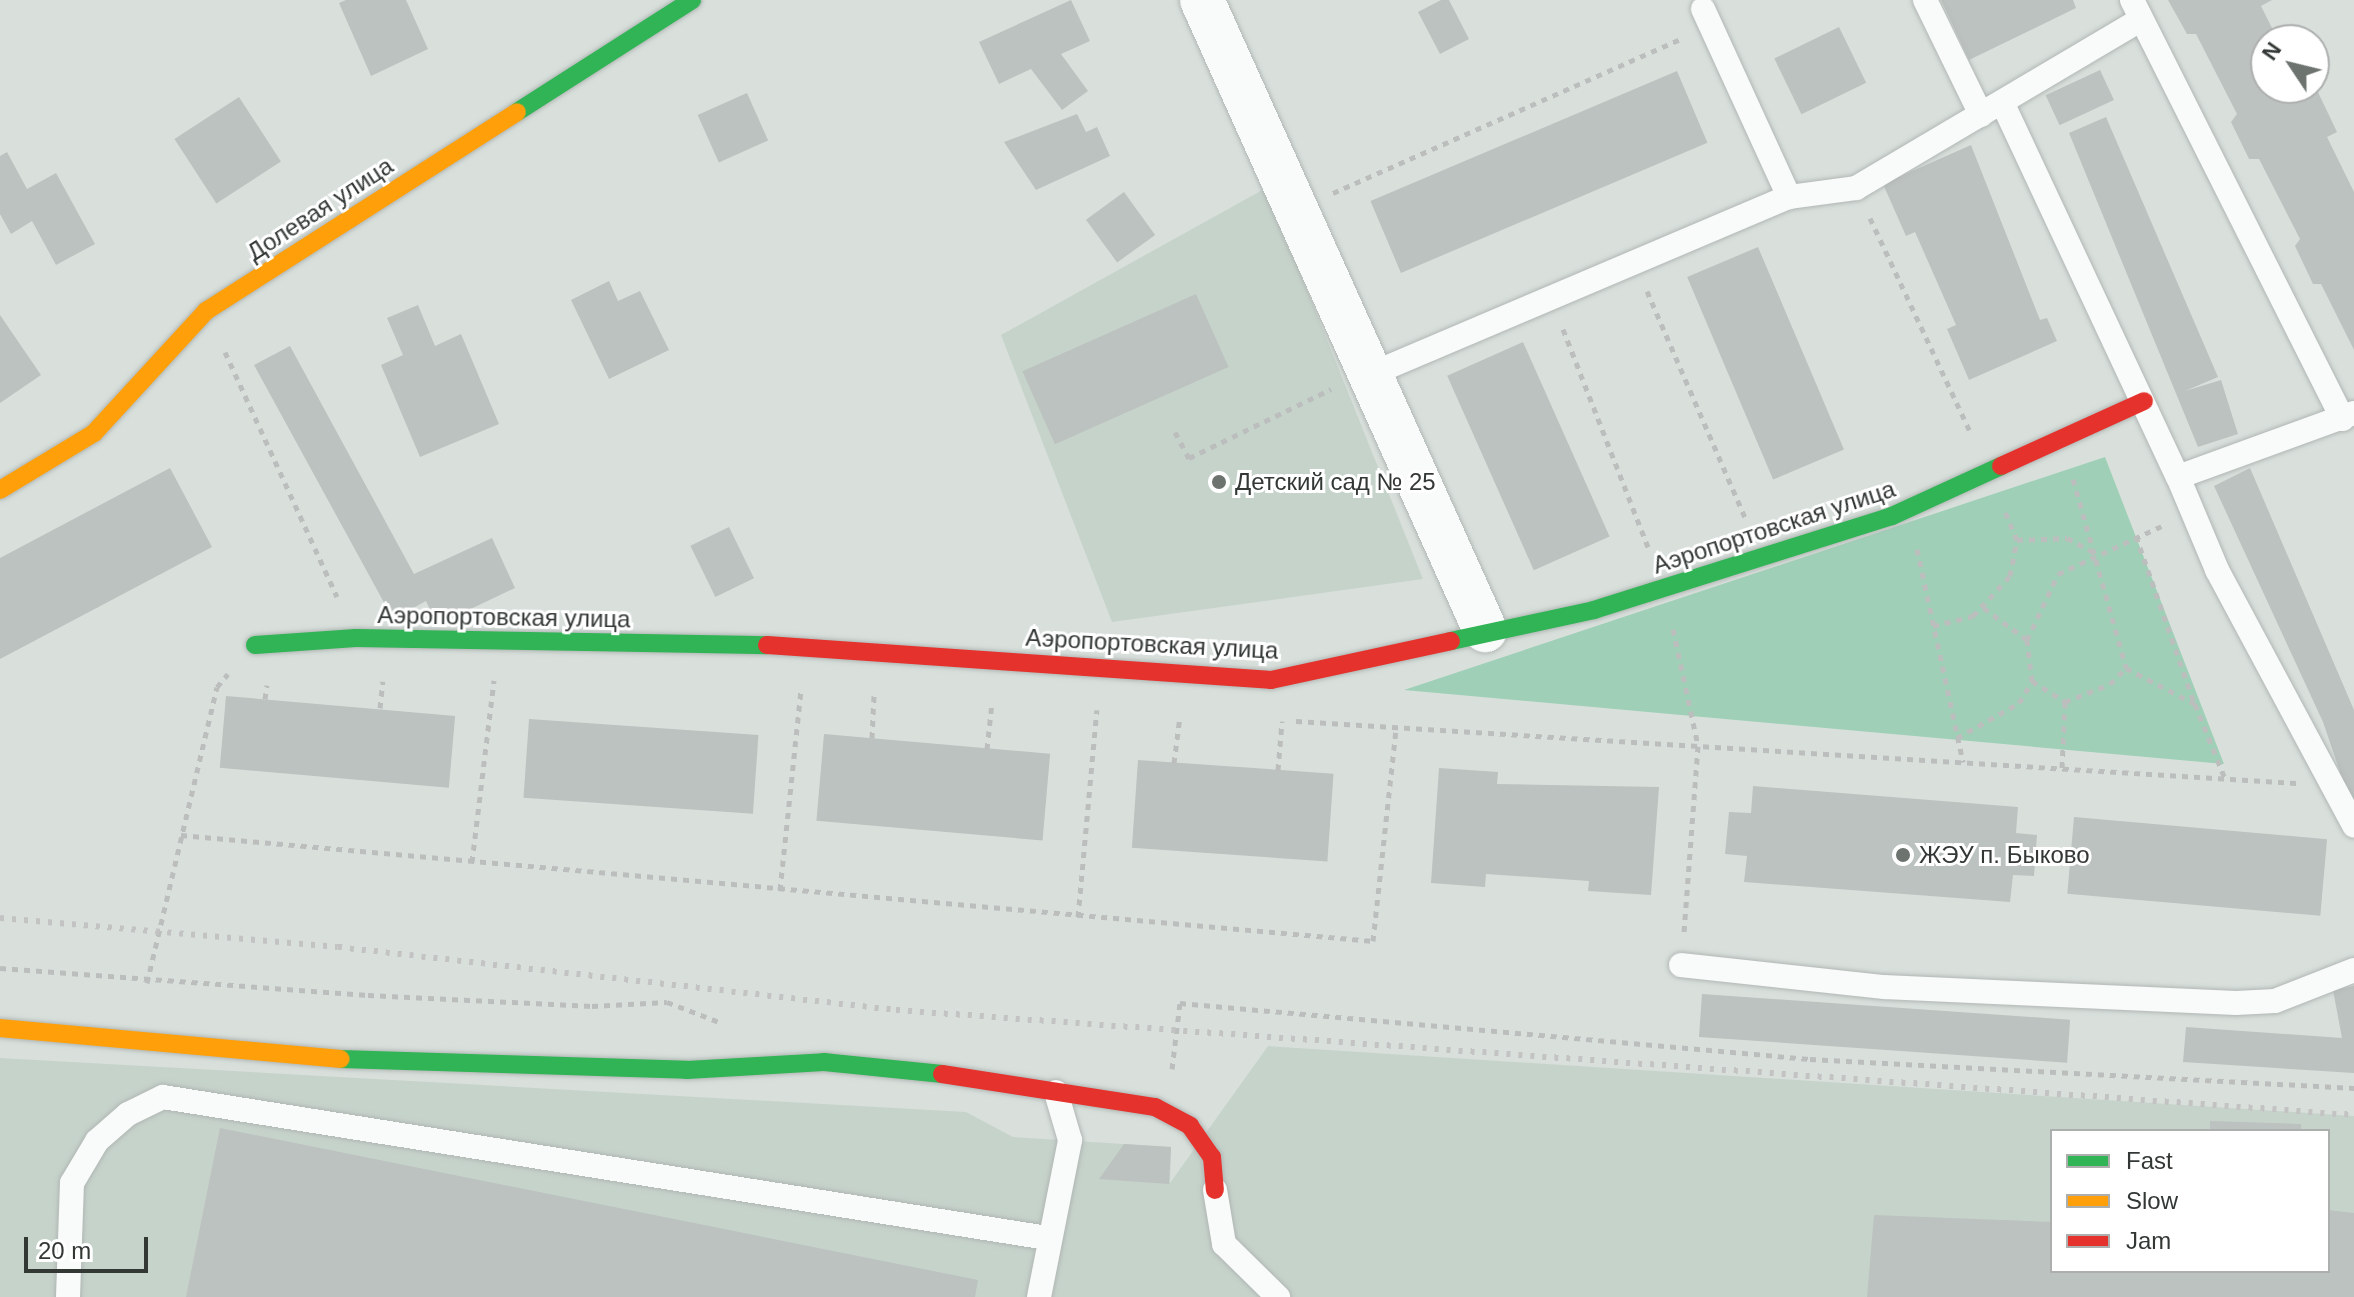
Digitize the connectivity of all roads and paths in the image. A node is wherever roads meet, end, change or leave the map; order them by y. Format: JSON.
{"nodes":[{"id":1,"x":692,"y":0,"type":"edge"},
{"id":2,"x":1202,"y":0,"type":"edge"},
{"id":3,"x":1925,"y":0,"type":"edge"},
{"id":4,"x":2136,"y":10,"type":"edge"},
{"id":5,"x":1706,"y":17,"type":"joint"},
{"id":6,"x":2002,"y":102,"type":"junction"},
{"id":7,"x":1981,"y":115,"type":"junction"},
{"id":8,"x":1856,"y":188,"type":"junction"},
{"id":9,"x":1789,"y":197,"type":"junction"},
{"id":10,"x":1293,"y":211,"type":"junction"},
{"id":11,"x":1635,"y":263,"type":"junction"},
{"id":12,"x":206,"y":311,"type":"junction"},
{"id":13,"x":1369,"y":375,"type":"junction"},
{"id":14,"x":2144,"y":401,"type":"junction"},
{"id":15,"x":2348,"y":416,"type":"edge"},
{"id":16,"x":1175,"y":432,"type":"dead end"},
{"id":17,"x":2071,"y":469,"type":"dead end"},
{"id":18,"x":1990,"y":474,"type":"junction"},
{"id":19,"x":2178,"y":477,"type":"junction"},
{"id":20,"x":0,"y":490,"type":"edge"},
{"id":21,"x":1999,"y":499,"type":"dead end"},
{"id":22,"x":1908,"y":509,"type":"junction"},
{"id":23,"x":2193,"y":513,"type":"junction"},
{"id":24,"x":2136,"y":536,"type":"junction"},
{"id":25,"x":2017,"y":540,"type":"junction"},
{"id":26,"x":2094,"y":553,"type":"junction"},
{"id":27,"x":1760,"y":554,"type":"junction"},
{"id":28,"x":1984,"y":608,"type":"junction"},
{"id":29,"x":1933,"y":626,"type":"junction"},
{"id":30,"x":1485,"y":630,"type":"junction"},
{"id":31,"x":356,"y":638,"type":"junction"},
{"id":32,"x":2027,"y":640,"type":"junction"},
{"id":33,"x":255,"y":645,"type":"dead end"},
{"id":34,"x":238,"y":668,"type":"dead end"},
{"id":35,"x":2126,"y":668,"type":"junction"},
{"id":36,"x":480,"y":671,"type":"dead end"},
{"id":37,"x":2032,"y":681,"type":"junction"},
{"id":38,"x":785,"y":690,"type":"dead end"},
{"id":39,"x":801,"y":691,"type":"junction"},
{"id":40,"x":815,"y":692,"type":"dead end"},
{"id":41,"x":859,"y":694,"type":"dead end"},
{"id":42,"x":889,"y":696,"type":"dead end"},
{"id":43,"x":978,"y":702,"type":"dead end"},
{"id":44,"x":2065,"y":702,"type":"junction"},
{"id":45,"x":1007,"y":704,"type":"dead end"},
{"id":46,"x":2195,"y":704,"type":"junction"},
{"id":47,"x":1082,"y":708,"type":"dead end"},
{"id":48,"x":1097,"y":709,"type":"junction"},
{"id":49,"x":1111,"y":710,"type":"dead end"},
{"id":50,"x":1166,"y":713,"type":"dead end"},
{"id":51,"x":1180,"y":714,"type":"junction"},
{"id":52,"x":1195,"y":715,"type":"dead end"},
{"id":53,"x":1267,"y":720,"type":"dead end"},
{"id":54,"x":1282,"y":721,"type":"junction"},
{"id":55,"x":1396,"y":728,"type":"junction"},
{"id":56,"x":1957,"y":738,"type":"junction"},
{"id":57,"x":1963,"y":762,"type":"junction"},
{"id":58,"x":1174,"y":763,"type":"dead end"},
{"id":59,"x":2062,"y":768,"type":"junction"},
{"id":60,"x":1278,"y":770,"type":"dead end"},
{"id":61,"x":2226,"y":781,"type":"junction"},
{"id":62,"x":2329,"y":785,"type":"junction"},
{"id":63,"x":2354,"y":826,"type":"edge"},
{"id":64,"x":181,"y":835,"type":"junction"},
{"id":65,"x":472,"y":862,"type":"junction"},
{"id":66,"x":780,"y":890,"type":"junction"},
{"id":67,"x":1078,"y":917,"type":"junction"},
{"id":68,"x":1681,"y":965,"type":"dead end"},
{"id":69,"x":0,"y":968,"type":"edge"},
{"id":70,"x":2354,"y":970,"type":"edge"},
{"id":71,"x":147,"y":983,"type":"junction"},
{"id":72,"x":0,"y":1028,"type":"edge"},
{"id":73,"x":738,"y":1030,"type":"dead end"},
{"id":74,"x":2354,"y":1088,"type":"edge"},
{"id":75,"x":1056,"y":1092,"type":"junction"},
{"id":76,"x":1168,"y":1114,"type":"junction"},
{"id":77,"x":1215,"y":1190,"type":"joint"},
{"id":78,"x":1047,"y":1238,"type":"junction"},
{"id":79,"x":68,"y":1297,"type":"edge"},
{"id":80,"x":1039,"y":1297,"type":"edge"},
{"id":81,"x":1278,"y":1297,"type":"edge"}],
"edges":[{"from":1,"to":12,"type":"street","name":"Долевая улица"},
{"from":2,"to":10,"type":"street"},
{"from":3,"to":7,"type":"lane"},
{"from":4,"to":6,"type":"lane"},
{"from":4,"to":15,"type":"lane"},
{"from":5,"to":9,"type":"lane"},
{"from":5,"to":10,"type":"path"},
{"from":6,"to":7,"type":"lane"},
{"from":6,"to":14,"type":"lane"},
{"from":7,"to":8,"type":"lane"},
{"from":8,"to":9,"type":"lane"},
{"from":8,"to":18,"type":"path"},
{"from":9,"to":11,"type":"lane"},
{"from":10,"to":13,"type":"street"},
{"from":11,"to":13,"type":"lane"},
{"from":11,"to":27,"type":"path"},
{"from":12,"to":20,"type":"street","name":"Долевая улица"},
{"from":12,"to":31,"type":"path"},
{"from":13,"to":16,"type":"path"},
{"from":13,"to":30,"type":"street"},
{"from":14,"to":18,"type":"street","name":"Аэропортовская улица"},
{"from":14,"to":19,"type":"lane"},
{"from":15,"to":19,"type":"lane"},
{"from":17,"to":26,"type":"path"},
{"from":18,"to":22,"type":"street","name":"Аэропортовская улица"},
{"from":19,"to":23,"type":"lane"},
{"from":21,"to":25,"type":"path"},
{"from":22,"to":27,"type":"street","name":"Аэропортовская улица"},
{"from":22,"to":29,"type":"path"},
{"from":23,"to":24,"type":"path"},
{"from":23,"to":62,"type":"lane"},
{"from":24,"to":26,"type":"path"},
{"from":24,"to":46,"type":"path"},
{"from":25,"to":26,"type":"path"},
{"from":25,"to":28,"type":"path"},
{"from":26,"to":32,"type":"path"},
{"from":26,"to":35,"type":"path"},
{"from":27,"to":30,"type":"street","name":"Аэропортовская улица"},
{"from":28,"to":29,"type":"path"},
{"from":28,"to":32,"type":"path"},
{"from":29,"to":56,"type":"path"},
{"from":30,"to":31,"type":"street","name":"Аэропортовская улица"},
{"from":31,"to":33,"type":"street","name":"Аэропортовская улица"},
{"from":32,"to":37,"type":"path"},
{"from":34,"to":64,"type":"path"},
{"from":35,"to":44,"type":"path"},
{"from":35,"to":46,"type":"path"},
{"from":36,"to":65,"type":"path"},
{"from":37,"to":44,"type":"path"},
{"from":37,"to":56,"type":"path"},
{"from":38,"to":39,"type":"path"},
{"from":39,"to":40,"type":"path"},
{"from":39,"to":66,"type":"path"},
{"from":41,"to":42,"type":"path"},
{"from":43,"to":45,"type":"path"},
{"from":44,"to":59,"type":"path"},
{"from":46,"to":61,"type":"path"},
{"from":47,"to":48,"type":"path"},
{"from":48,"to":49,"type":"path"},
{"from":48,"to":67,"type":"path"},
{"from":50,"to":51,"type":"path"},
{"from":51,"to":52,"type":"path"},
{"from":51,"to":58,"type":"path"},
{"from":53,"to":54,"type":"path"},
{"from":54,"to":55,"type":"path"},
{"from":54,"to":60,"type":"path"},
{"from":55,"to":57,"type":"path"},
{"from":55,"to":67,"type":"path"},
{"from":56,"to":57,"type":"path"},
{"from":57,"to":59,"type":"path"},
{"from":59,"to":61,"type":"path"},
{"from":61,"to":62,"type":"path"},
{"from":62,"to":63,"type":"lane"},
{"from":64,"to":65,"type":"path"},
{"from":64,"to":71,"type":"path"},
{"from":65,"to":66,"type":"path"},
{"from":66,"to":67,"type":"path"},
{"from":68,"to":70,"type":"lane"},
{"from":69,"to":71,"type":"path"},
{"from":71,"to":73,"type":"path"},
{"from":72,"to":75,"type":"street"},
{"from":74,"to":76,"type":"path"},
{"from":75,"to":76,"type":"street"},
{"from":75,"to":78,"type":"lane"},
{"from":76,"to":77,"type":"street"},
{"from":77,"to":81,"type":"lane"},
{"from":78,"to":79,"type":"lane"},
{"from":78,"to":80,"type":"lane"}]}
